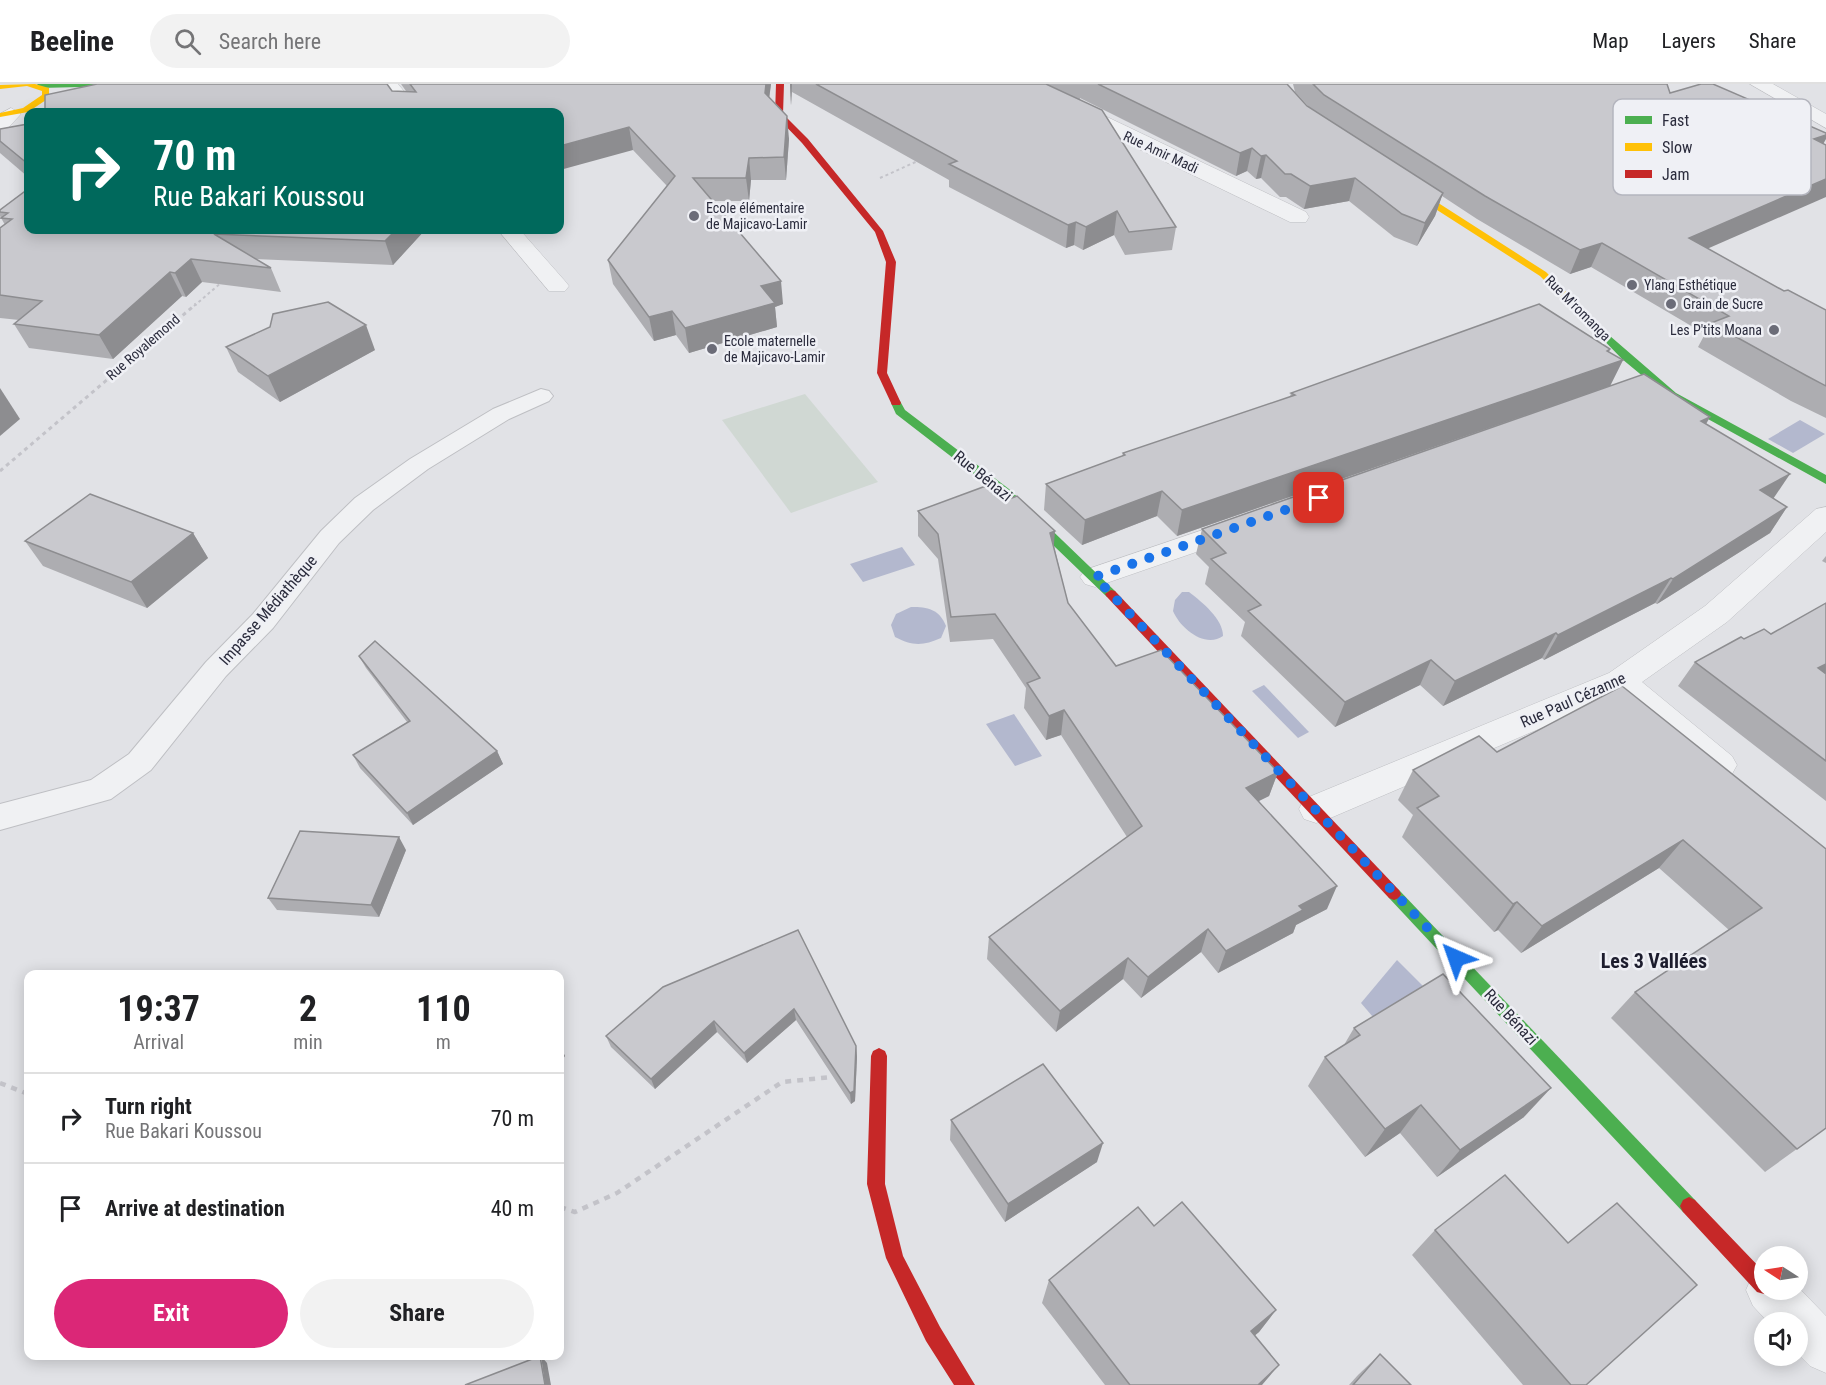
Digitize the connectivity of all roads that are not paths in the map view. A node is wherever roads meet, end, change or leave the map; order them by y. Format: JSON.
{"nodes":[{"id":1,"x":123,"y":84,"type":"edge"},
{"id":2,"x":135,"y":84,"type":"edge"},
{"id":3,"x":388,"y":84,"type":"edge"},
{"id":4,"x":780,"y":84,"type":"edge"},
{"id":5,"x":1025,"y":84,"type":"edge"},
{"id":6,"x":1759,"y":84,"type":"edge"},
{"id":7,"x":0,"y":87,"type":"edge"},
{"id":8,"x":43,"y":91,"type":"junction"},
{"id":9,"x":1785,"y":99,"type":"edge"},
{"id":10,"x":29,"y":108,"type":"edge"},
{"id":11,"x":408,"y":108,"type":"edge"},
{"id":12,"x":24,"y":110,"type":"edge"},
{"id":13,"x":1811,"y":113,"type":"edge"},
{"id":14,"x":4,"y":118,"type":"edge"},
{"id":15,"x":1826,"y":122,"type":"edge"},
{"id":16,"x":1390,"y":176,"type":"edge"},
{"id":17,"x":1298,"y":217,"type":"dead end"},
{"id":18,"x":512,"y":234,"type":"edge"},
{"id":19,"x":557,"y":286,"type":"dead end"},
{"id":20,"x":541,"y":396,"type":"dead end"},
{"id":21,"x":1826,"y":480,"type":"edge"},
{"id":22,"x":1826,"y":516,"type":"edge"},
{"id":23,"x":1263,"y":518,"type":"edge"},
{"id":24,"x":1095,"y":577,"type":"junction"},
{"id":25,"x":1620,"y":681,"type":"junction"},
{"id":26,"x":1745,"y":786,"type":"edge"},
{"id":27,"x":1316,"y":809,"type":"junction"},
{"id":28,"x":0,"y":817,"type":"edge"},
{"id":29,"x":879,"y":1056,"type":"road end"},
{"id":30,"x":1754,"y":1274,"type":"edge"},
{"id":31,"x":1778,"y":1300,"type":"edge"},
{"id":32,"x":1826,"y":1350,"type":"edge"},
{"id":33,"x":965,"y":1385,"type":"edge"}],
"edges":[{"from":1,"to":8,"type":"street"},
{"from":2,"to":8,"type":"street"},
{"from":3,"to":11,"type":"street"},
{"from":4,"to":24,"type":"street","name":"Rue Bénazi"},
{"from":5,"to":17,"type":"street","name":"Rue Amir Madi"},
{"from":6,"to":9,"type":"street"},
{"from":7,"to":8,"type":"street"},
{"from":8,"to":10,"type":"street"},
{"from":12,"to":14,"type":"street"},
{"from":13,"to":15,"type":"street"},
{"from":16,"to":21,"type":"street","name":"Rue M'romanga"},
{"from":18,"to":19,"type":"street"},
{"from":20,"to":28,"type":"lane","name":"Impasse Médiathèque"},
{"from":22,"to":25,"type":"street","name":"Rue Paul Cézanne"},
{"from":23,"to":24,"type":"street"},
{"from":24,"to":27,"type":"street","name":"Rue Bénazi"},
{"from":25,"to":26,"type":"street"},
{"from":25,"to":27,"type":"street","name":"Rue Paul Cézanne"},
{"from":27,"to":30,"type":"street","name":"Rue Bénazi"},
{"from":29,"to":33,"type":"street"},
{"from":31,"to":32,"type":"street"}]}
